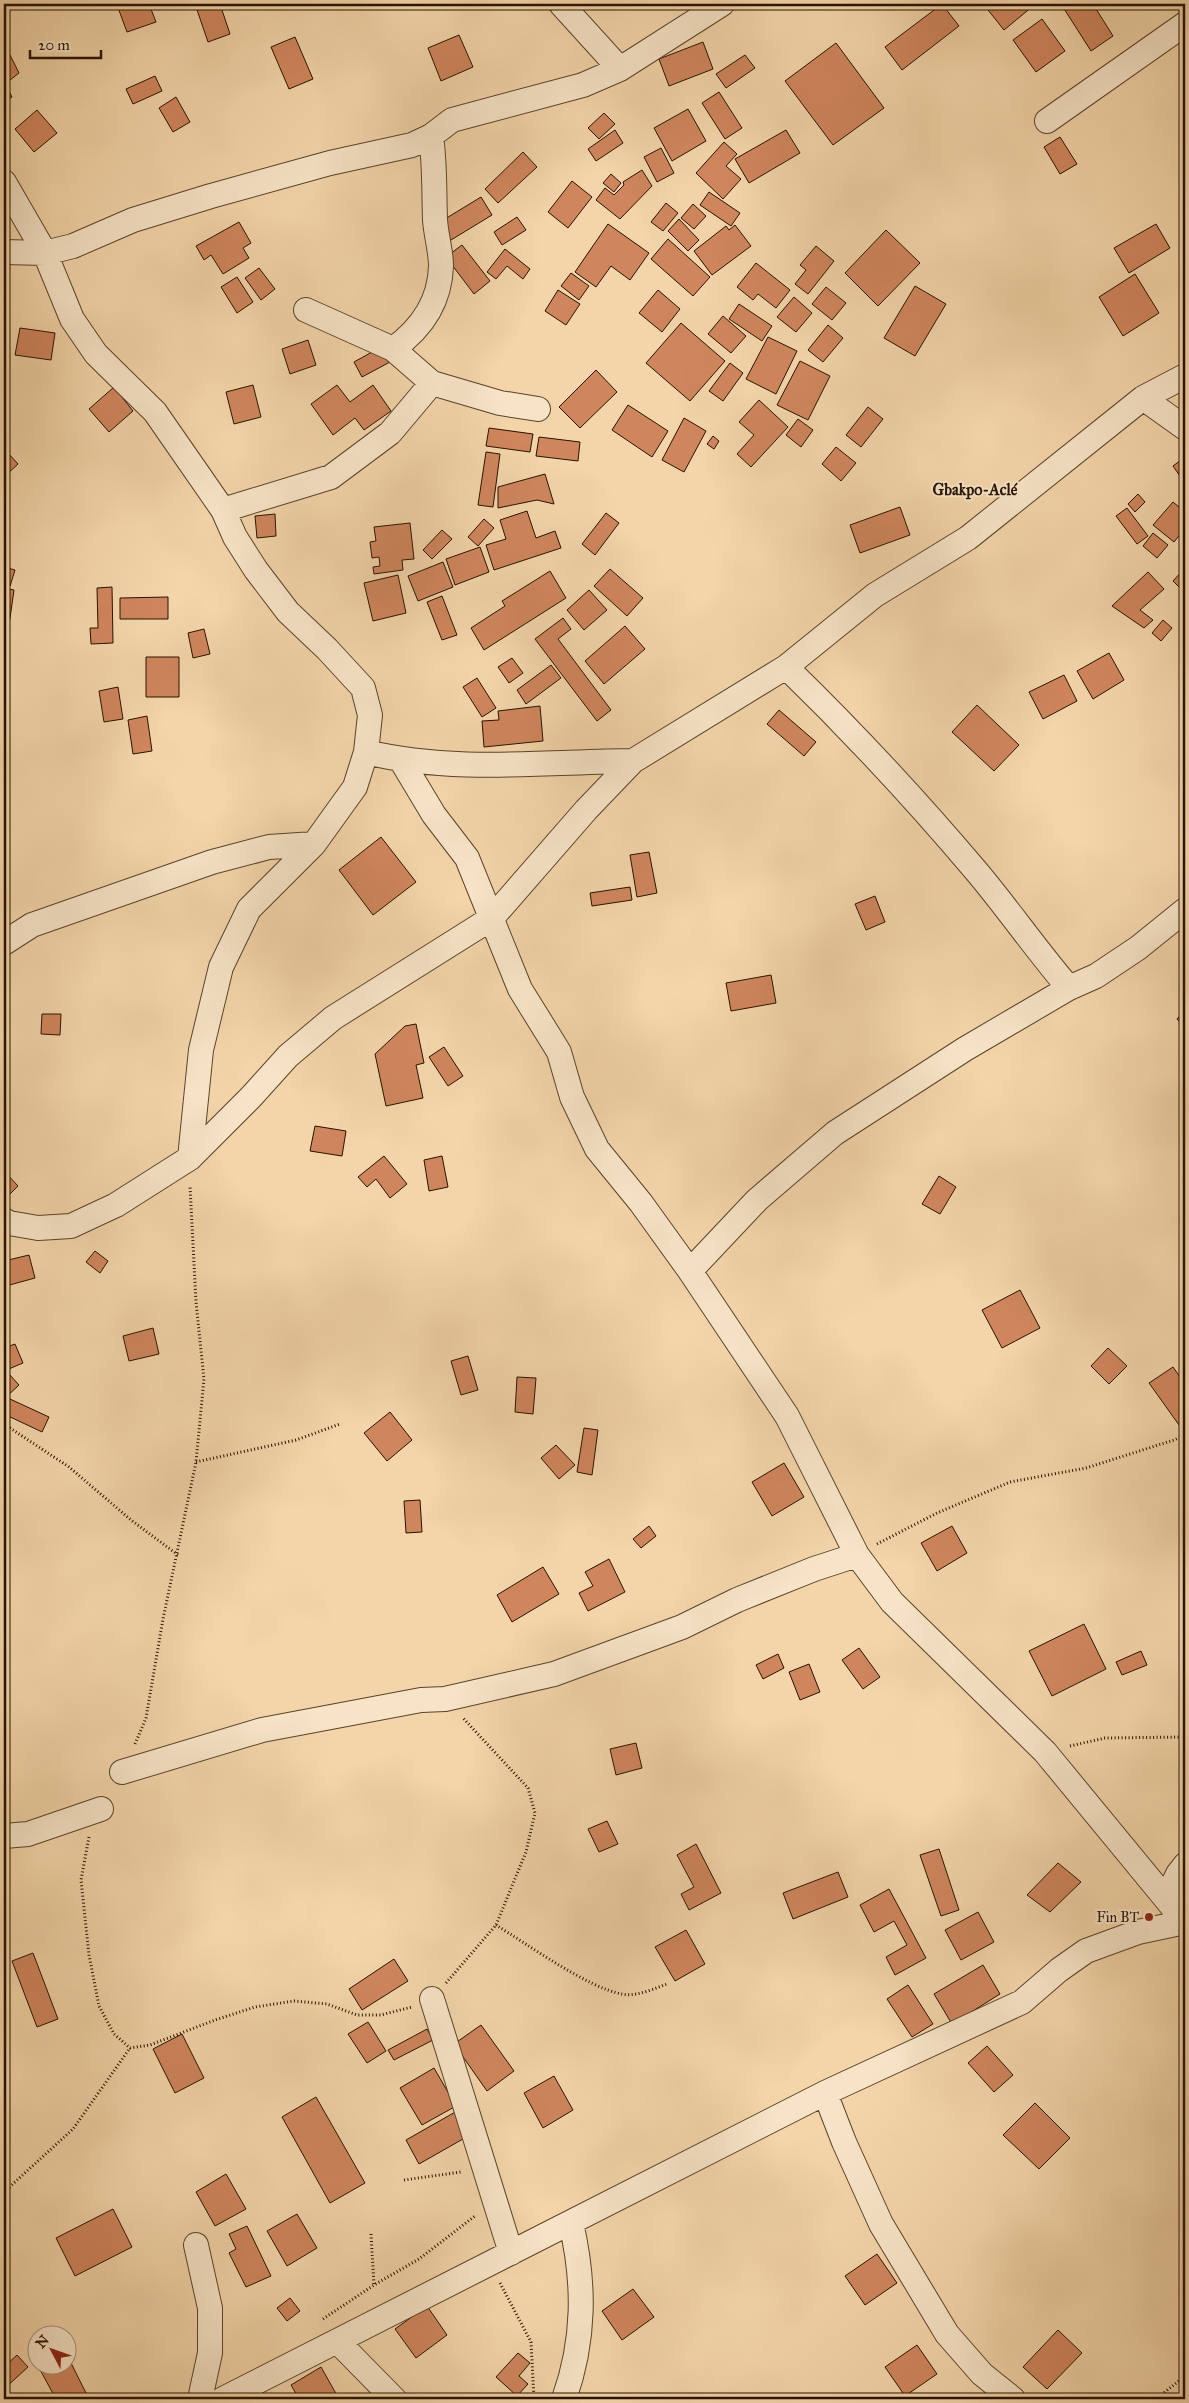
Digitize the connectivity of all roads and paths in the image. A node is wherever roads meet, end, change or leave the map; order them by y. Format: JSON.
{"nodes":[{"id":1,"x":561,"y":4,"type":"edge"},
{"id":2,"x":722,"y":4,"type":"edge"},
{"id":3,"x":1185,"y":24,"type":"edge"},
{"id":4,"x":620,"y":70,"type":"junction"},
{"id":5,"x":1047,"y":120,"type":"dead end"},
{"id":6,"x":430,"y":136,"type":"junction"},
{"id":7,"x":4,"y":182,"type":"edge"},
{"id":8,"x":4,"y":252,"type":"edge"},
{"id":9,"x":45,"y":253,"type":"junction"},
{"id":10,"x":306,"y":310,"type":"dead end"},
{"id":11,"x":393,"y":349,"type":"junction"},
{"id":12,"x":1185,"y":376,"type":"edge"},
{"id":13,"x":432,"y":383,"type":"junction"},
{"id":14,"x":1143,"y":398,"type":"junction"},
{"id":15,"x":538,"y":409,"type":"dead end"},
{"id":16,"x":1185,"y":428,"type":"edge"},
{"id":17,"x":222,"y":510,"type":"junction"},
{"id":18,"x":786,"y":667,"type":"junction"},
{"id":19,"x":366,"y":752,"type":"junction"},
{"id":20,"x":401,"y":760,"type":"junction"},
{"id":21,"x":633,"y":761,"type":"junction"},
{"id":22,"x":314,"y":844,"type":"junction"},
{"id":23,"x":1185,"y":910,"type":"edge"},
{"id":24,"x":492,"y":918,"type":"junction"},
{"id":25,"x":4,"y":942,"type":"edge"},
{"id":26,"x":1069,"y":988,"type":"junction"},
{"id":27,"x":190,"y":1158,"type":"junction"},
{"id":28,"x":4,"y":1220,"type":"edge"},
{"id":29,"x":690,"y":1271,"type":"junction"},
{"id":30,"x":4,"y":1424,"type":"edge"},
{"id":31,"x":340,"y":1424,"type":"dead end"},
{"id":32,"x":1185,"y":1435,"type":"edge"},
{"id":33,"x":196,"y":1462,"type":"junction"},
{"id":34,"x":178,"y":1555,"type":"junction"},
{"id":35,"x":857,"y":1555,"type":"junction"},
{"id":36,"x":445,"y":1699,"type":"junction"},
{"id":37,"x":1185,"y":1738,"type":"edge"},
{"id":38,"x":1045,"y":1752,"type":"junction"},
{"id":39,"x":122,"y":1772,"type":"joint"},
{"id":40,"x":101,"y":1810,"type":"joint"},
{"id":41,"x":4,"y":1836,"type":"edge"},
{"id":42,"x":1185,"y":1866,"type":"edge"},
{"id":43,"x":1166,"y":1898,"type":"junction"},
{"id":44,"x":1185,"y":1922,"type":"edge"},
{"id":45,"x":496,"y":1924,"type":"junction"},
{"id":46,"x":667,"y":1984,"type":"dead end"},
{"id":47,"x":432,"y":1999,"type":"junction"},
{"id":48,"x":130,"y":2048,"type":"junction"},
{"id":49,"x":825,"y":2093,"type":"junction"},
{"id":50,"x":487,"y":2168,"type":"junction"},
{"id":51,"x":404,"y":2180,"type":"dead end"},
{"id":52,"x":4,"y":2192,"type":"edge"},
{"id":53,"x":496,"y":2199,"type":"junction"},
{"id":54,"x":571,"y":2223,"type":"junction"},
{"id":55,"x":371,"y":2234,"type":"dead end"},
{"id":56,"x":196,"y":2245,"type":"dead end"},
{"id":57,"x":511,"y":2253,"type":"junction"},
{"id":58,"x":490,"y":2264,"type":"junction"},
{"id":59,"x":374,"y":2285,"type":"junction"},
{"id":60,"x":318,"y":2323,"type":"dead end"},
{"id":61,"x":338,"y":2342,"type":"junction"},
{"id":62,"x":1185,"y":2376,"type":"edge"},
{"id":63,"x":200,"y":2399,"type":"edge"},
{"id":64,"x":223,"y":2399,"type":"edge"},
{"id":65,"x":394,"y":2399,"type":"edge"},
{"id":66,"x":534,"y":2399,"type":"edge"},
{"id":67,"x":564,"y":2399,"type":"edge"},
{"id":68,"x":1013,"y":2399,"type":"edge"},
{"id":69,"x":1156,"y":2399,"type":"edge"}],
"edges":[{"from":1,"to":4,"type":"street"},
{"from":2,"to":4,"type":"street"},
{"from":3,"to":5,"type":"street"},
{"from":4,"to":6,"type":"street"},
{"from":6,"to":9,"type":"street"},
{"from":6,"to":11,"type":"street"},
{"from":7,"to":9,"type":"street"},
{"from":8,"to":9,"type":"street"},
{"from":9,"to":17,"type":"street"},
{"from":10,"to":11,"type":"street"},
{"from":11,"to":13,"type":"street"},
{"from":12,"to":14,"type":"street"},
{"from":13,"to":15,"type":"street"},
{"from":13,"to":17,"type":"street"},
{"from":14,"to":16,"type":"street"},
{"from":14,"to":18,"type":"street"},
{"from":17,"to":19,"type":"street"},
{"from":18,"to":21,"type":"street"},
{"from":18,"to":26,"type":"street"},
{"from":19,"to":20,"type":"street"},
{"from":19,"to":22,"type":"street"},
{"from":20,"to":21,"type":"street"},
{"from":20,"to":24,"type":"street"},
{"from":21,"to":24,"type":"street"},
{"from":22,"to":25,"type":"street"},
{"from":22,"to":27,"type":"street"},
{"from":23,"to":26,"type":"street"},
{"from":24,"to":27,"type":"street"},
{"from":24,"to":29,"type":"street"},
{"from":26,"to":29,"type":"street"},
{"from":27,"to":28,"type":"street"},
{"from":27,"to":33,"type":"path"},
{"from":29,"to":35,"type":"street"},
{"from":30,"to":34,"type":"path"},
{"from":31,"to":33,"type":"path"},
{"from":32,"to":35,"type":"path"},
{"from":33,"to":34,"type":"path"},
{"from":34,"to":39,"type":"path"},
{"from":35,"to":36,"type":"street"},
{"from":35,"to":38,"type":"street"},
{"from":36,"to":39,"type":"street"},
{"from":36,"to":45,"type":"path"},
{"from":37,"to":38,"type":"path"},
{"from":38,"to":43,"type":"street"},
{"from":40,"to":41,"type":"street"},
{"from":40,"to":48,"type":"path"},
{"from":42,"to":43,"type":"street"},
{"from":43,"to":44,"type":"street"},
{"from":44,"to":49,"type":"street"},
{"from":45,"to":46,"type":"path"},
{"from":45,"to":47,"type":"path"},
{"from":47,"to":48,"type":"path"},
{"from":47,"to":50,"type":"street"},
{"from":48,"to":52,"type":"path"},
{"from":49,"to":54,"type":"street"},
{"from":49,"to":68,"type":"street"},
{"from":50,"to":51,"type":"path"},
{"from":50,"to":53,"type":"street"},
{"from":53,"to":57,"type":"street"},
{"from":53,"to":59,"type":"path"},
{"from":54,"to":57,"type":"street"},
{"from":54,"to":67,"type":"street"},
{"from":55,"to":59,"type":"path"},
{"from":56,"to":63,"type":"street"},
{"from":57,"to":58,"type":"street"},
{"from":58,"to":61,"type":"street"},
{"from":58,"to":66,"type":"path"},
{"from":59,"to":60,"type":"path"},
{"from":61,"to":64,"type":"street"},
{"from":61,"to":65,"type":"street"},
{"from":62,"to":69,"type":"path"}]}
